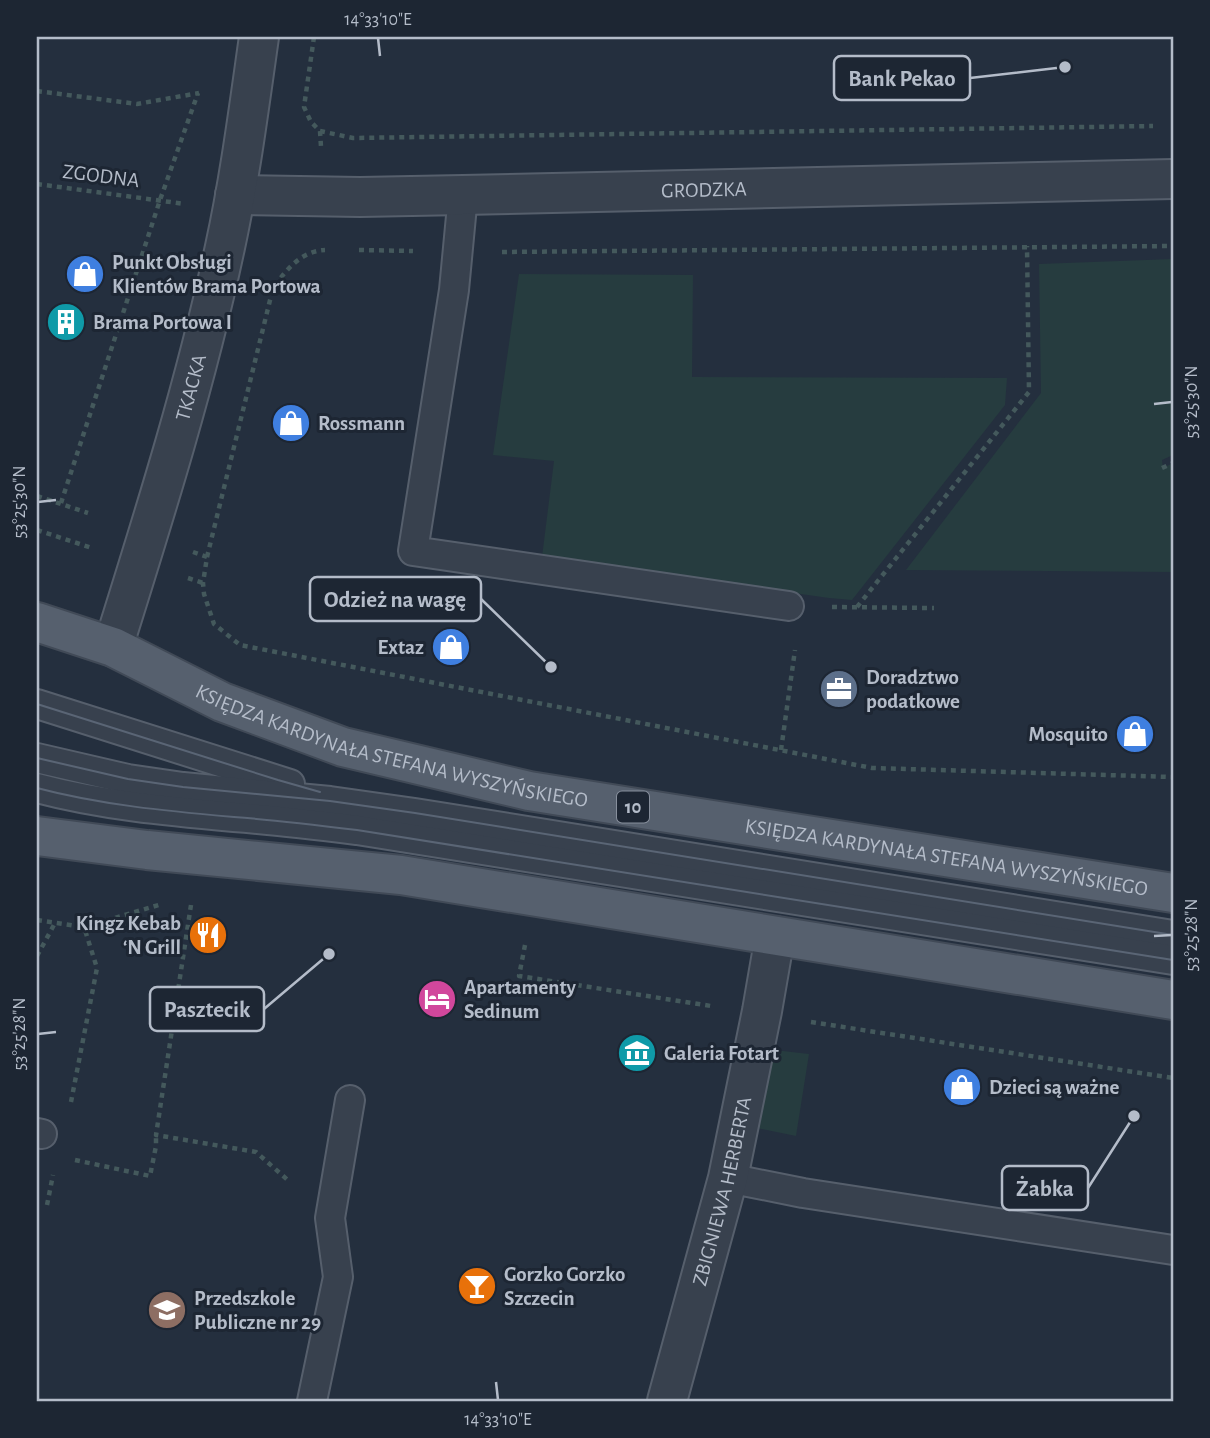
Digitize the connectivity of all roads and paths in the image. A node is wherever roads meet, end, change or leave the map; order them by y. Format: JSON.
{"nodes":[{"id":1,"x":259,"y":37,"type":"edge"},
{"id":2,"x":314,"y":37,"type":"edge"},
{"id":3,"x":200,"y":82,"type":"dead end"},
{"id":4,"x":37,"y":91,"type":"edge"},
{"id":5,"x":180,"y":96,"type":"dead end"},
{"id":6,"x":1159,"y":126,"type":"dead end"},
{"id":7,"x":1173,"y":179,"type":"edge"},
{"id":8,"x":37,"y":184,"type":"edge"},
{"id":9,"x":236,"y":195,"type":"junction"},
{"id":10,"x":463,"y":195,"type":"junction"},
{"id":11,"x":160,"y":200,"type":"junction"},
{"id":12,"x":1027,"y":246,"type":"junction"},
{"id":13,"x":1173,"y":246,"type":"edge"},
{"id":14,"x":335,"y":250,"type":"dead end"},
{"id":15,"x":348,"y":250,"type":"dead end"},
{"id":16,"x":457,"y":252,"type":"junction"},
{"id":17,"x":1173,"y":463,"type":"edge"},
{"id":18,"x":1162,"y":468,"type":"dead end"},
{"id":19,"x":37,"y":496,"type":"edge"},
{"id":20,"x":61,"y":503,"type":"junction"},
{"id":21,"x":88,"y":513,"type":"dead end"},
{"id":22,"x":187,"y":550,"type":"dead end"},
{"id":23,"x":207,"y":557,"type":"junction"},
{"id":24,"x":795,"y":606,"type":"junction"},
{"id":25,"x":857,"y":607,"type":"junction"},
{"id":26,"x":934,"y":608,"type":"dead end"},
{"id":27,"x":37,"y":622,"type":"edge"},
{"id":28,"x":113,"y":647,"type":"junction"},
{"id":29,"x":37,"y":704,"type":"edge"},
{"id":30,"x":781,"y":750,"type":"junction"},
{"id":31,"x":37,"y":758,"type":"edge"},
{"id":32,"x":1173,"y":777,"type":"edge"},
{"id":33,"x":37,"y":788,"type":"edge"},
{"id":34,"x":415,"y":813,"type":"junction"},
{"id":35,"x":37,"y":835,"type":"edge"},
{"id":36,"x":1173,"y":893,"type":"edge"},
{"id":37,"x":192,"y":894,"type":"dead end"},
{"id":38,"x":169,"y":901,"type":"dead end"},
{"id":39,"x":37,"y":920,"type":"edge"},
{"id":40,"x":55,"y":923,"type":"junction"},
{"id":41,"x":84,"y":927,"type":"junction"},
{"id":42,"x":1173,"y":935,"type":"edge"},
{"id":43,"x":775,"y":936,"type":"junction"},
{"id":44,"x":524,"y":951,"type":"dead end"},
{"id":45,"x":37,"y":956,"type":"edge"},
{"id":46,"x":1173,"y":960,"type":"edge"},
{"id":47,"x":1173,"y":1000,"type":"edge"},
{"id":48,"x":713,"y":1006,"type":"dead end"},
{"id":49,"x":762,"y":1011,"type":"junction"},
{"id":50,"x":1173,"y":1078,"type":"edge"},
{"id":51,"x":350,"y":1100,"type":"dead end"},
{"id":52,"x":71,"y":1103,"type":"dead end"},
{"id":53,"x":156,"y":1135,"type":"junction"},
{"id":54,"x":71,"y":1160,"type":"dead end"},
{"id":55,"x":54,"y":1173,"type":"dead end"},
{"id":56,"x":728,"y":1178,"type":"junction"},
{"id":57,"x":47,"y":1205,"type":"dead end"},
{"id":58,"x":330,"y":1217,"type":"junction"},
{"id":59,"x":1173,"y":1250,"type":"edge"},
{"id":60,"x":312,"y":1401,"type":"edge"},
{"id":61,"x":667,"y":1401,"type":"edge"}],
"edges":[{"from":1,"to":9,"type":"street","name":"TKACKA"},
{"from":2,"to":6,"type":"path"},
{"from":3,"to":11,"type":"path"},
{"from":4,"to":5,"type":"path"},
{"from":7,"to":10,"type":"street","name":"GRODZKA"},
{"from":8,"to":11,"type":"path","name":"ZGODNA"},
{"from":9,"to":10,"type":"street","name":"GRODZKA"},
{"from":9,"to":28,"type":"street","name":"TKACKA"},
{"from":10,"to":16,"type":"lane"},
{"from":11,"to":20,"type":"path"},
{"from":12,"to":13,"type":"path"},
{"from":12,"to":16,"type":"path"},
{"from":12,"to":25,"type":"path"},
{"from":14,"to":23,"type":"path"},
{"from":15,"to":16,"type":"path"},
{"from":16,"to":24,"type":"lane"},
{"from":17,"to":18,"type":"path"},
{"from":19,"to":20,"type":"path"},
{"from":20,"to":21,"type":"path"},
{"from":22,"to":23,"type":"path"},
{"from":23,"to":30,"type":"path"},
{"from":24,"to":25,"type":"path"},
{"from":24,"to":30,"type":"path"},
{"from":25,"to":26,"type":"path"},
{"from":27,"to":28,"type":"main road","name":"KSIĘDZA KARDYNAŁA STEFANA WYSZYŃSKIEGO","number":"10"},
{"from":28,"to":36,"type":"main road","name":"KSIĘDZA KARDYNAŁA STEFANA WYSZYŃSKIEGO","number":"10"},
{"from":29,"to":34,"type":"lane"},
{"from":30,"to":32,"type":"path"},
{"from":31,"to":34,"type":"lane"},
{"from":33,"to":46,"type":"lane"},
{"from":34,"to":42,"type":"lane"},
{"from":35,"to":43,"type":"main road"},
{"from":37,"to":53,"type":"path"},
{"from":38,"to":41,"type":"path"},
{"from":39,"to":40,"type":"path"},
{"from":40,"to":41,"type":"path"},
{"from":40,"to":45,"type":"path"},
{"from":41,"to":52,"type":"path"},
{"from":43,"to":47,"type":"main road"},
{"from":43,"to":49,"type":"street","name":"ZBIGNIEWA HERBERTA"},
{"from":44,"to":48,"type":"path"},
{"from":49,"to":50,"type":"path"},
{"from":49,"to":56,"type":"street","name":"ZBIGNIEWA HERBERTA"},
{"from":51,"to":58,"type":"lane"},
{"from":53,"to":54,"type":"path"},
{"from":53,"to":58,"type":"path"},
{"from":55,"to":57,"type":"path"},
{"from":56,"to":59,"type":"lane"},
{"from":56,"to":61,"type":"street","name":"ZBIGNIEWA HERBERTA"},
{"from":58,"to":60,"type":"lane"}]}
